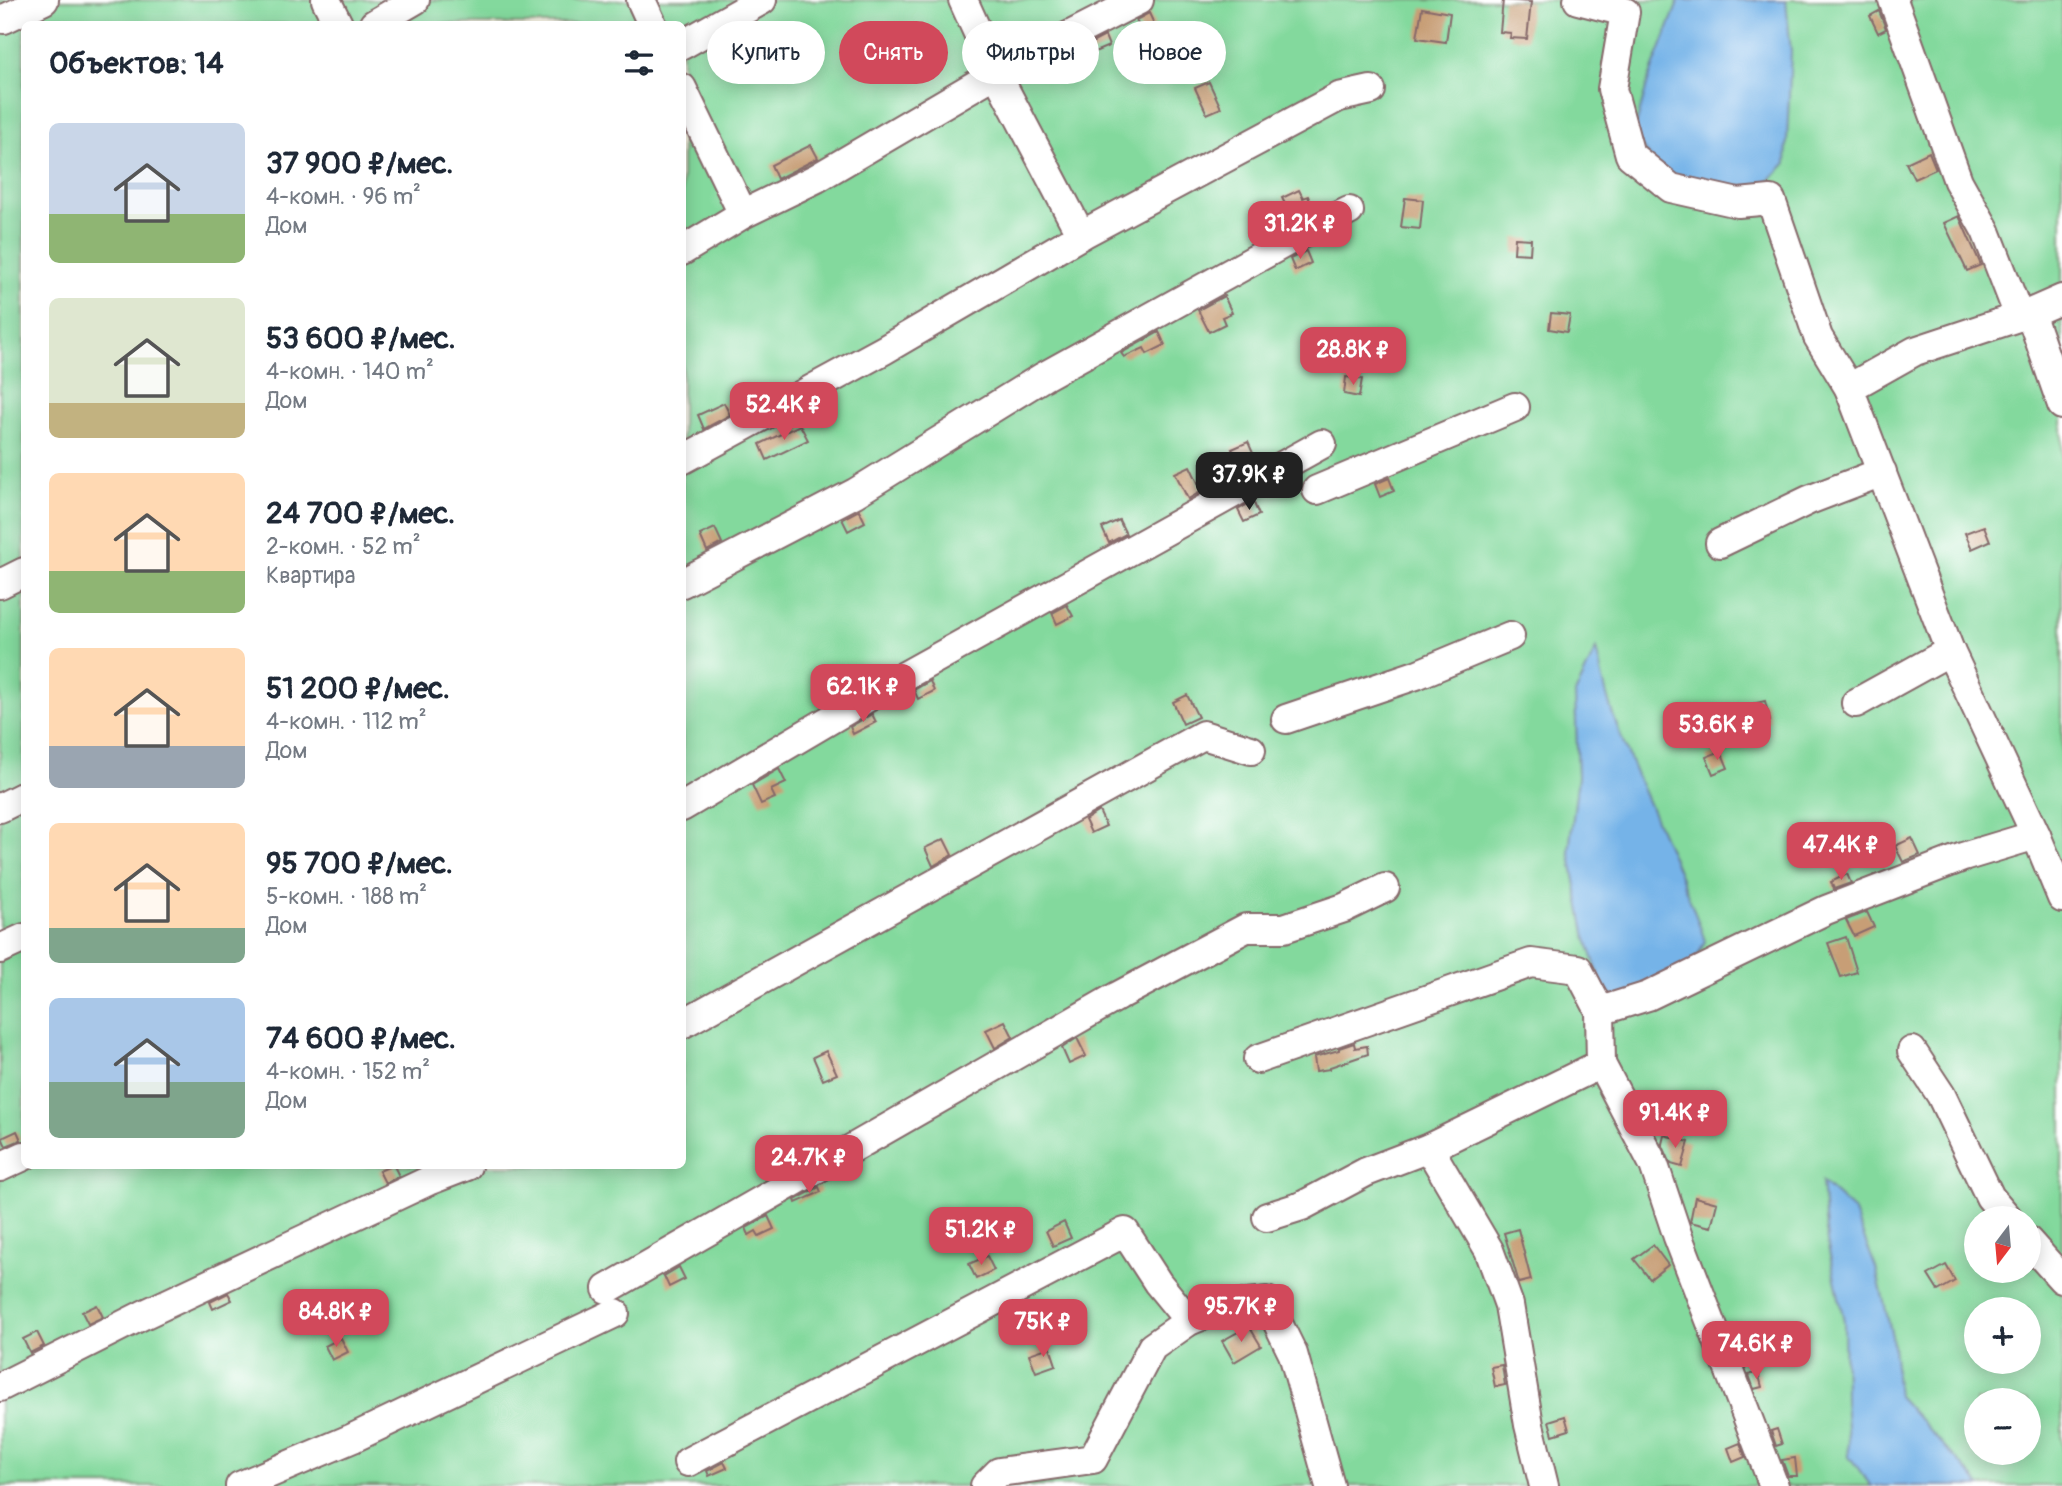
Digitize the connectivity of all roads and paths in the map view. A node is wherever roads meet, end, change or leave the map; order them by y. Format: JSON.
{"nodes":[{"id":1,"x":44,"y":0,"type":"edge"},
{"id":2,"x":326,"y":0,"type":"edge"},
{"id":3,"x":415,"y":0,"type":"edge"},
{"id":4,"x":641,"y":0,"type":"edge"},
{"id":5,"x":762,"y":0,"type":"edge"},
{"id":6,"x":963,"y":0,"type":"edge"},
{"id":7,"x":1139,"y":0,"type":"edge"},
{"id":8,"x":1578,"y":0,"type":"edge"},
{"id":9,"x":1893,"y":0,"type":"edge"},
{"id":10,"x":4,"y":19,"type":"dead end"},
{"id":11,"x":336,"y":21,"type":"edge"},
{"id":12,"x":379,"y":21,"type":"edge"},
{"id":13,"x":651,"y":21,"type":"edge"},
{"id":14,"x":972,"y":21,"type":"edge"},
{"id":15,"x":1098,"y":21,"type":"edge"},
{"id":16,"x":686,"y":43,"type":"edge"},
{"id":17,"x":977,"y":84,"type":"edge"},
{"id":18,"x":1002,"y":84,"type":"edge"},
{"id":19,"x":1371,"y":90,"type":"dead end"},
{"id":20,"x":686,"y":96,"type":"edge"},
{"id":21,"x":1349,"y":211,"type":"dead end"},
{"id":22,"x":743,"y":214,"type":"junction"},
{"id":23,"x":1081,"y":234,"type":"junction"},
{"id":24,"x":686,"y":249,"type":"edge"},
{"id":25,"x":2062,"y":299,"type":"edge"},
{"id":26,"x":2024,"y":314,"type":"junction"},
{"id":27,"x":1849,"y":388,"type":"junction"},
{"id":28,"x":2062,"y":405,"type":"edge"},
{"id":29,"x":1515,"y":407,"type":"dead end"},
{"id":30,"x":1322,"y":444,"type":"dead end"},
{"id":31,"x":686,"y":458,"type":"edge"},
{"id":32,"x":1881,"y":472,"type":"junction"},
{"id":33,"x":1317,"y":490,"type":"dead end"},
{"id":34,"x":1720,"y":542,"type":"dead end"},
{"id":35,"x":21,"y":574,"type":"edge"},
{"id":36,"x":686,"y":581,"type":"edge"},
{"id":37,"x":0,"y":584,"type":"edge"},
{"id":38,"x":1510,"y":636,"type":"dead end"},
{"id":39,"x":1950,"y":651,"type":"junction"},
{"id":40,"x":1856,"y":703,"type":"dead end"},
{"id":41,"x":1286,"y":719,"type":"dead end"},
{"id":42,"x":1251,"y":750,"type":"dead end"},
{"id":43,"x":21,"y":798,"type":"edge"},
{"id":44,"x":686,"y":805,"type":"edge"},
{"id":45,"x":0,"y":808,"type":"edge"},
{"id":46,"x":2036,"y":835,"type":"junction"},
{"id":47,"x":1385,"y":888,"type":"dead end"},
{"id":48,"x":2062,"y":898,"type":"edge"},
{"id":49,"x":21,"y":939,"type":"edge"},
{"id":50,"x":0,"y":949,"type":"edge"},
{"id":51,"x":1600,"y":1011,"type":"junction"},
{"id":52,"x":686,"y":1022,"type":"edge"},
{"id":53,"x":1912,"y":1051,"type":"dead end"},
{"id":54,"x":1258,"y":1059,"type":"dead end"},
{"id":55,"x":1601,"y":1064,"type":"junction"},
{"id":56,"x":1429,"y":1148,"type":"junction"},
{"id":57,"x":21,"y":1157,"type":"edge"},
{"id":58,"x":0,"y":1167,"type":"edge"},
{"id":59,"x":459,"y":1169,"type":"edge"},
{"id":60,"x":1997,"y":1206,"type":"edge"},
{"id":61,"x":1267,"y":1217,"type":"dead end"},
{"id":62,"x":2041,"y":1256,"type":"edge"},
{"id":63,"x":2062,"y":1279,"type":"edge"},
{"id":64,"x":1189,"y":1321,"type":"junction"},
{"id":65,"x":0,"y":1387,"type":"edge"},
{"id":66,"x":688,"y":1462,"type":"dead end"},
{"id":67,"x":240,"y":1486,"type":"edge"},
{"id":68,"x":985,"y":1486,"type":"edge"},
{"id":69,"x":1330,"y":1486,"type":"edge"},
{"id":70,"x":1544,"y":1486,"type":"edge"},
{"id":71,"x":1774,"y":1486,"type":"edge"}],
"edges":[{"from":1,"to":10,"type":"lane"},
{"from":2,"to":11,"type":"lane"},
{"from":3,"to":12,"type":"lane"},
{"from":4,"to":13,"type":"lane"},
{"from":5,"to":16,"type":"lane"},
{"from":6,"to":14,"type":"lane"},
{"from":7,"to":15,"type":"lane"},
{"from":8,"to":27,"type":"lane"},
{"from":9,"to":26,"type":"lane"},
{"from":17,"to":22,"type":"lane"},
{"from":18,"to":23,"type":"lane"},
{"from":19,"to":23,"type":"lane"},
{"from":20,"to":22,"type":"lane"},
{"from":21,"to":36,"type":"lane"},
{"from":22,"to":24,"type":"lane"},
{"from":23,"to":31,"type":"lane"},
{"from":25,"to":26,"type":"lane"},
{"from":26,"to":27,"type":"lane"},
{"from":26,"to":28,"type":"lane"},
{"from":27,"to":32,"type":"lane"},
{"from":29,"to":33,"type":"lane"},
{"from":30,"to":44,"type":"lane"},
{"from":32,"to":34,"type":"lane"},
{"from":32,"to":39,"type":"lane"},
{"from":35,"to":37,"type":"lane"},
{"from":38,"to":41,"type":"lane"},
{"from":39,"to":40,"type":"lane"},
{"from":39,"to":46,"type":"lane"},
{"from":42,"to":52,"type":"lane"},
{"from":43,"to":45,"type":"lane"},
{"from":46,"to":48,"type":"lane"},
{"from":46,"to":51,"type":"lane"},
{"from":47,"to":67,"type":"lane"},
{"from":49,"to":50,"type":"lane"},
{"from":51,"to":54,"type":"lane"},
{"from":51,"to":55,"type":"lane"},
{"from":53,"to":60,"type":"lane"},
{"from":55,"to":56,"type":"lane"},
{"from":55,"to":71,"type":"lane"},
{"from":56,"to":61,"type":"lane"},
{"from":56,"to":70,"type":"lane"},
{"from":57,"to":58,"type":"lane"},
{"from":59,"to":65,"type":"lane"},
{"from":62,"to":63,"type":"lane"},
{"from":64,"to":66,"type":"lane"},
{"from":64,"to":68,"type":"lane"},
{"from":64,"to":69,"type":"lane"}]}
